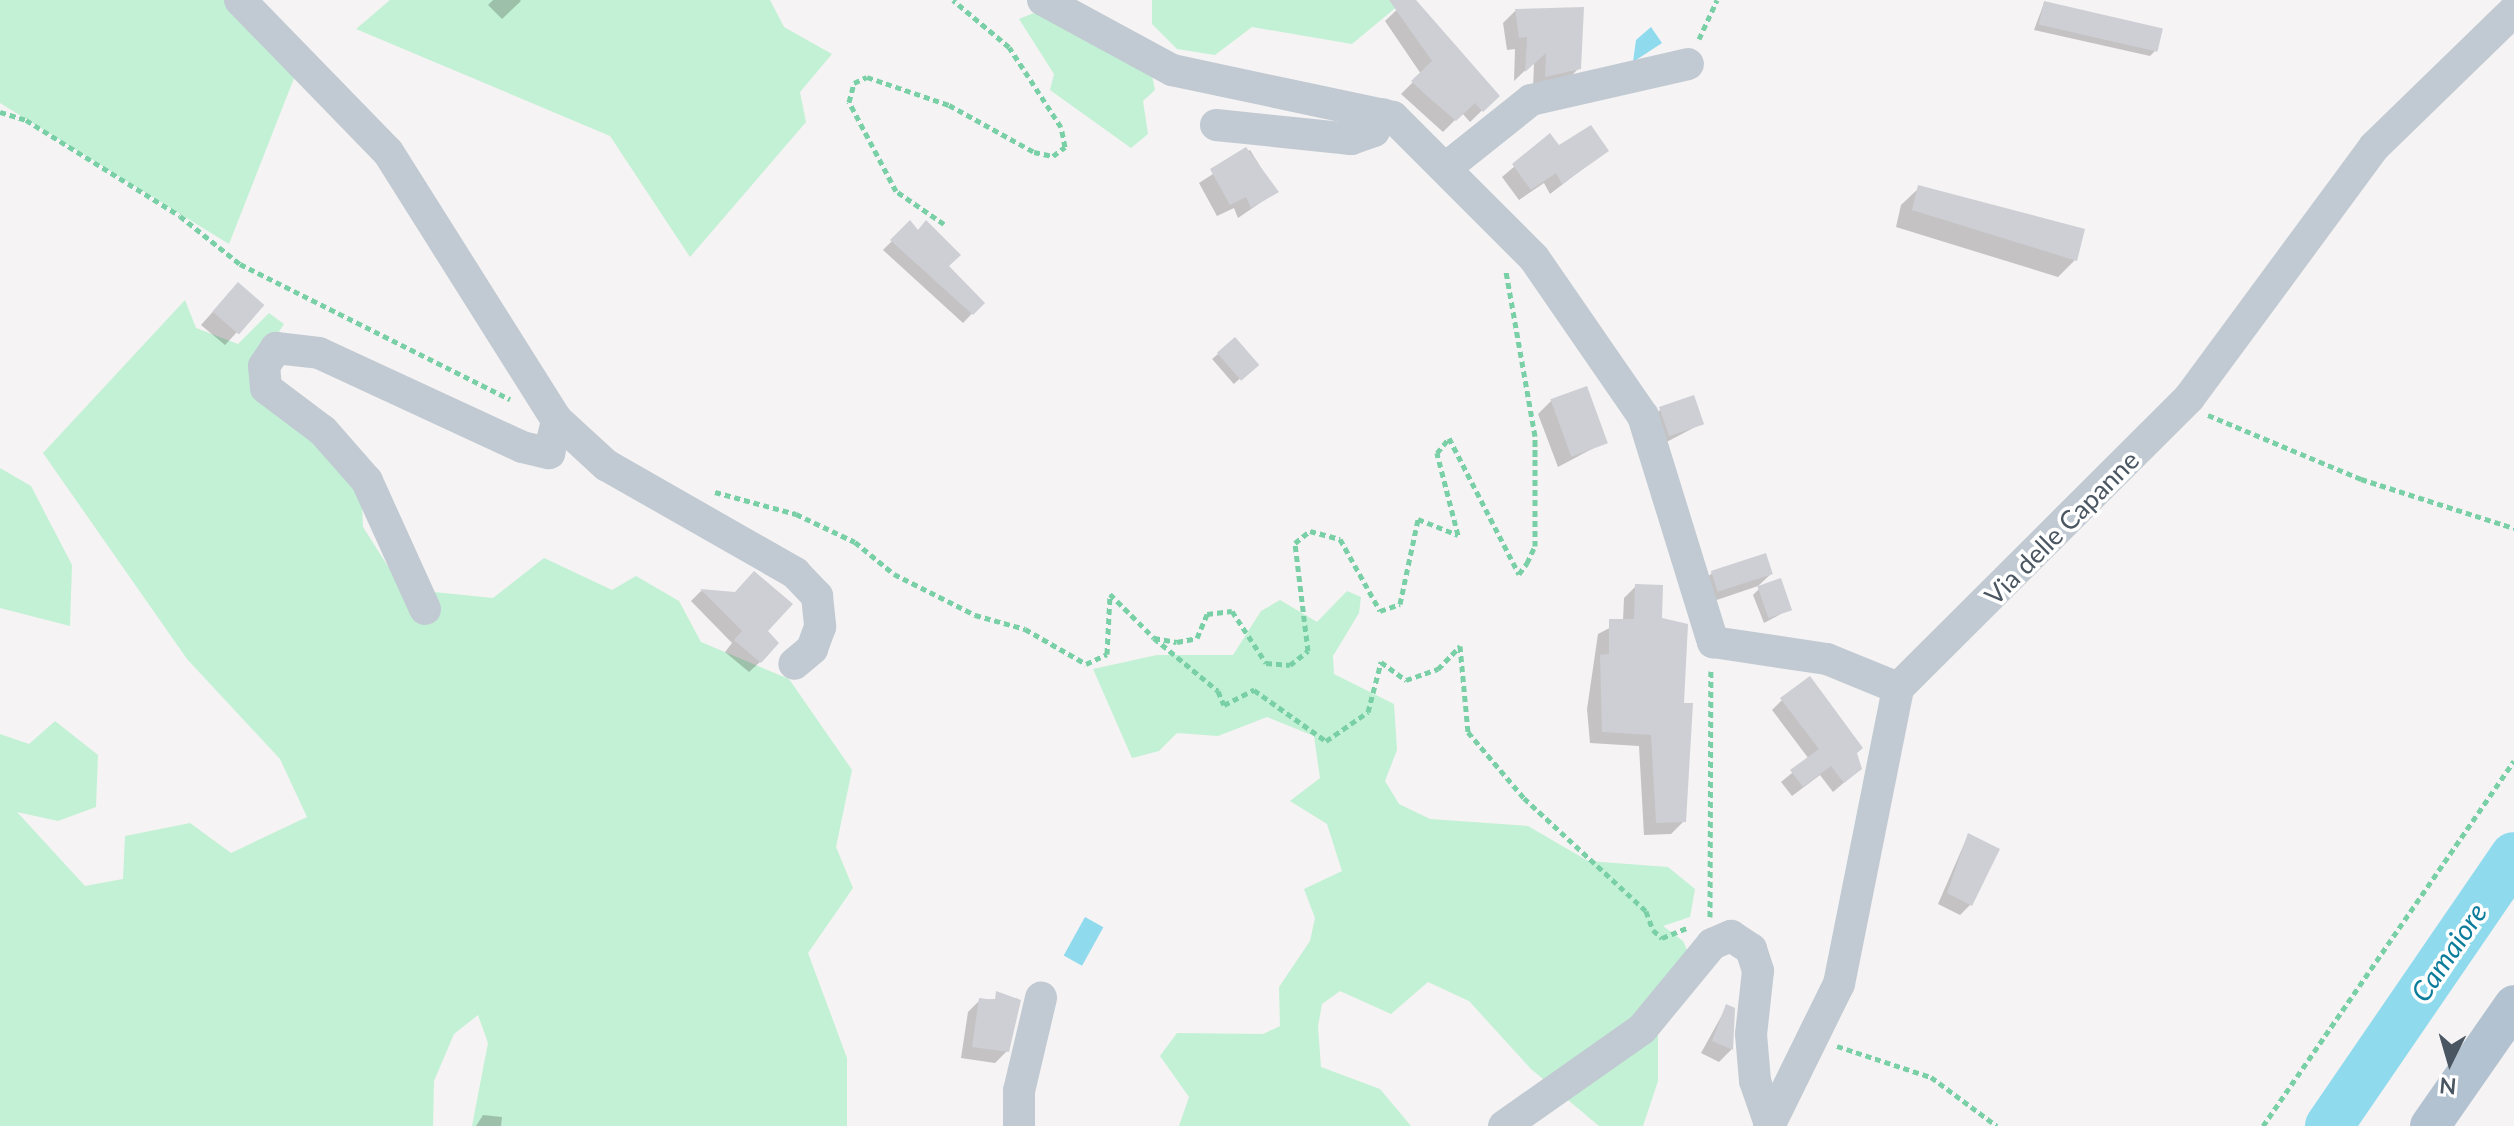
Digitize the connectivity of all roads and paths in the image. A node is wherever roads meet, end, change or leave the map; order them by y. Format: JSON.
{"nodes":[{"id":1,"x":240,"y":0,"type":"edge"},
{"id":2,"x":953,"y":0,"type":"edge"},
{"id":3,"x":1043,"y":0,"type":"edge"},
{"id":4,"x":1717,"y":0,"type":"edge"},
{"id":5,"x":2514,"y":11,"type":"edge"},
{"id":6,"x":1688,"y":64,"type":"joint"},
{"id":7,"x":0,"y":112,"type":"edge"},
{"id":8,"x":1383,"y":114,"type":"junction"},
{"id":9,"x":1216,"y":125,"type":"dead end"},
{"id":10,"x":1447,"y":167,"type":"junction"},
{"id":11,"x":944,"y":224,"type":"dead end"},
{"id":12,"x":1516,"y":238,"type":"junction"},
{"id":13,"x":2189,"y":398,"type":"junction"},
{"id":14,"x":557,"y":420,"type":"junction"},
{"id":15,"x":701,"y":488,"type":"dead end"},
{"id":16,"x":2514,"y":528,"type":"edge"},
{"id":17,"x":425,"y":609,"type":"dead end"},
{"id":18,"x":1154,"y":638,"type":"junction"},
{"id":19,"x":1713,"y":642,"type":"junction"},
{"id":20,"x":794,"y":664,"type":"dead end"},
{"id":21,"x":1898,"y":688,"type":"junction"},
{"id":22,"x":2514,"y":761,"type":"edge"},
{"id":23,"x":1712,"y":944,"type":"junction"},
{"id":24,"x":1041,"y":998,"type":"dead end"},
{"id":25,"x":2514,"y":1005,"type":"edge"},
{"id":26,"x":1817,"y":1040,"type":"junction"},
{"id":27,"x":1770,"y":1125,"type":"edge"},
{"id":28,"x":1019,"y":1126,"type":"edge"},
{"id":29,"x":1504,"y":1126,"type":"edge"},
{"id":30,"x":1997,"y":1126,"type":"edge"},
{"id":31,"x":2263,"y":1126,"type":"edge"},
{"id":32,"x":2430,"y":1126,"type":"edge"}],
"edges":[{"from":1,"to":14,"type":"street"},
{"from":2,"to":11,"type":"path"},
{"from":3,"to":8,"type":"street"},
{"from":4,"to":6,"type":"path"},
{"from":5,"to":13,"type":"street","name":"Via delle Capanne"},
{"from":6,"to":10,"type":"street"},
{"from":7,"to":14,"type":"path"},
{"from":8,"to":9,"type":"street"},
{"from":8,"to":10,"type":"street"},
{"from":10,"to":12,"type":"street"},
{"from":12,"to":18,"type":"path"},
{"from":12,"to":19,"type":"street"},
{"from":13,"to":16,"type":"path"},
{"from":13,"to":21,"type":"street","name":"Via delle Capanne"},
{"from":14,"to":17,"type":"street"},
{"from":14,"to":20,"type":"street"},
{"from":15,"to":18,"type":"path"},
{"from":18,"to":23,"type":"path"},
{"from":19,"to":21,"type":"street"},
{"from":19,"to":23,"type":"path"},
{"from":21,"to":26,"type":"street"},
{"from":22,"to":31,"type":"path"},
{"from":23,"to":27,"type":"street"},
{"from":23,"to":29,"type":"street"},
{"from":24,"to":28,"type":"street"},
{"from":25,"to":32,"type":"main road"},
{"from":26,"to":27,"type":"street"},
{"from":26,"to":30,"type":"path"}]}
